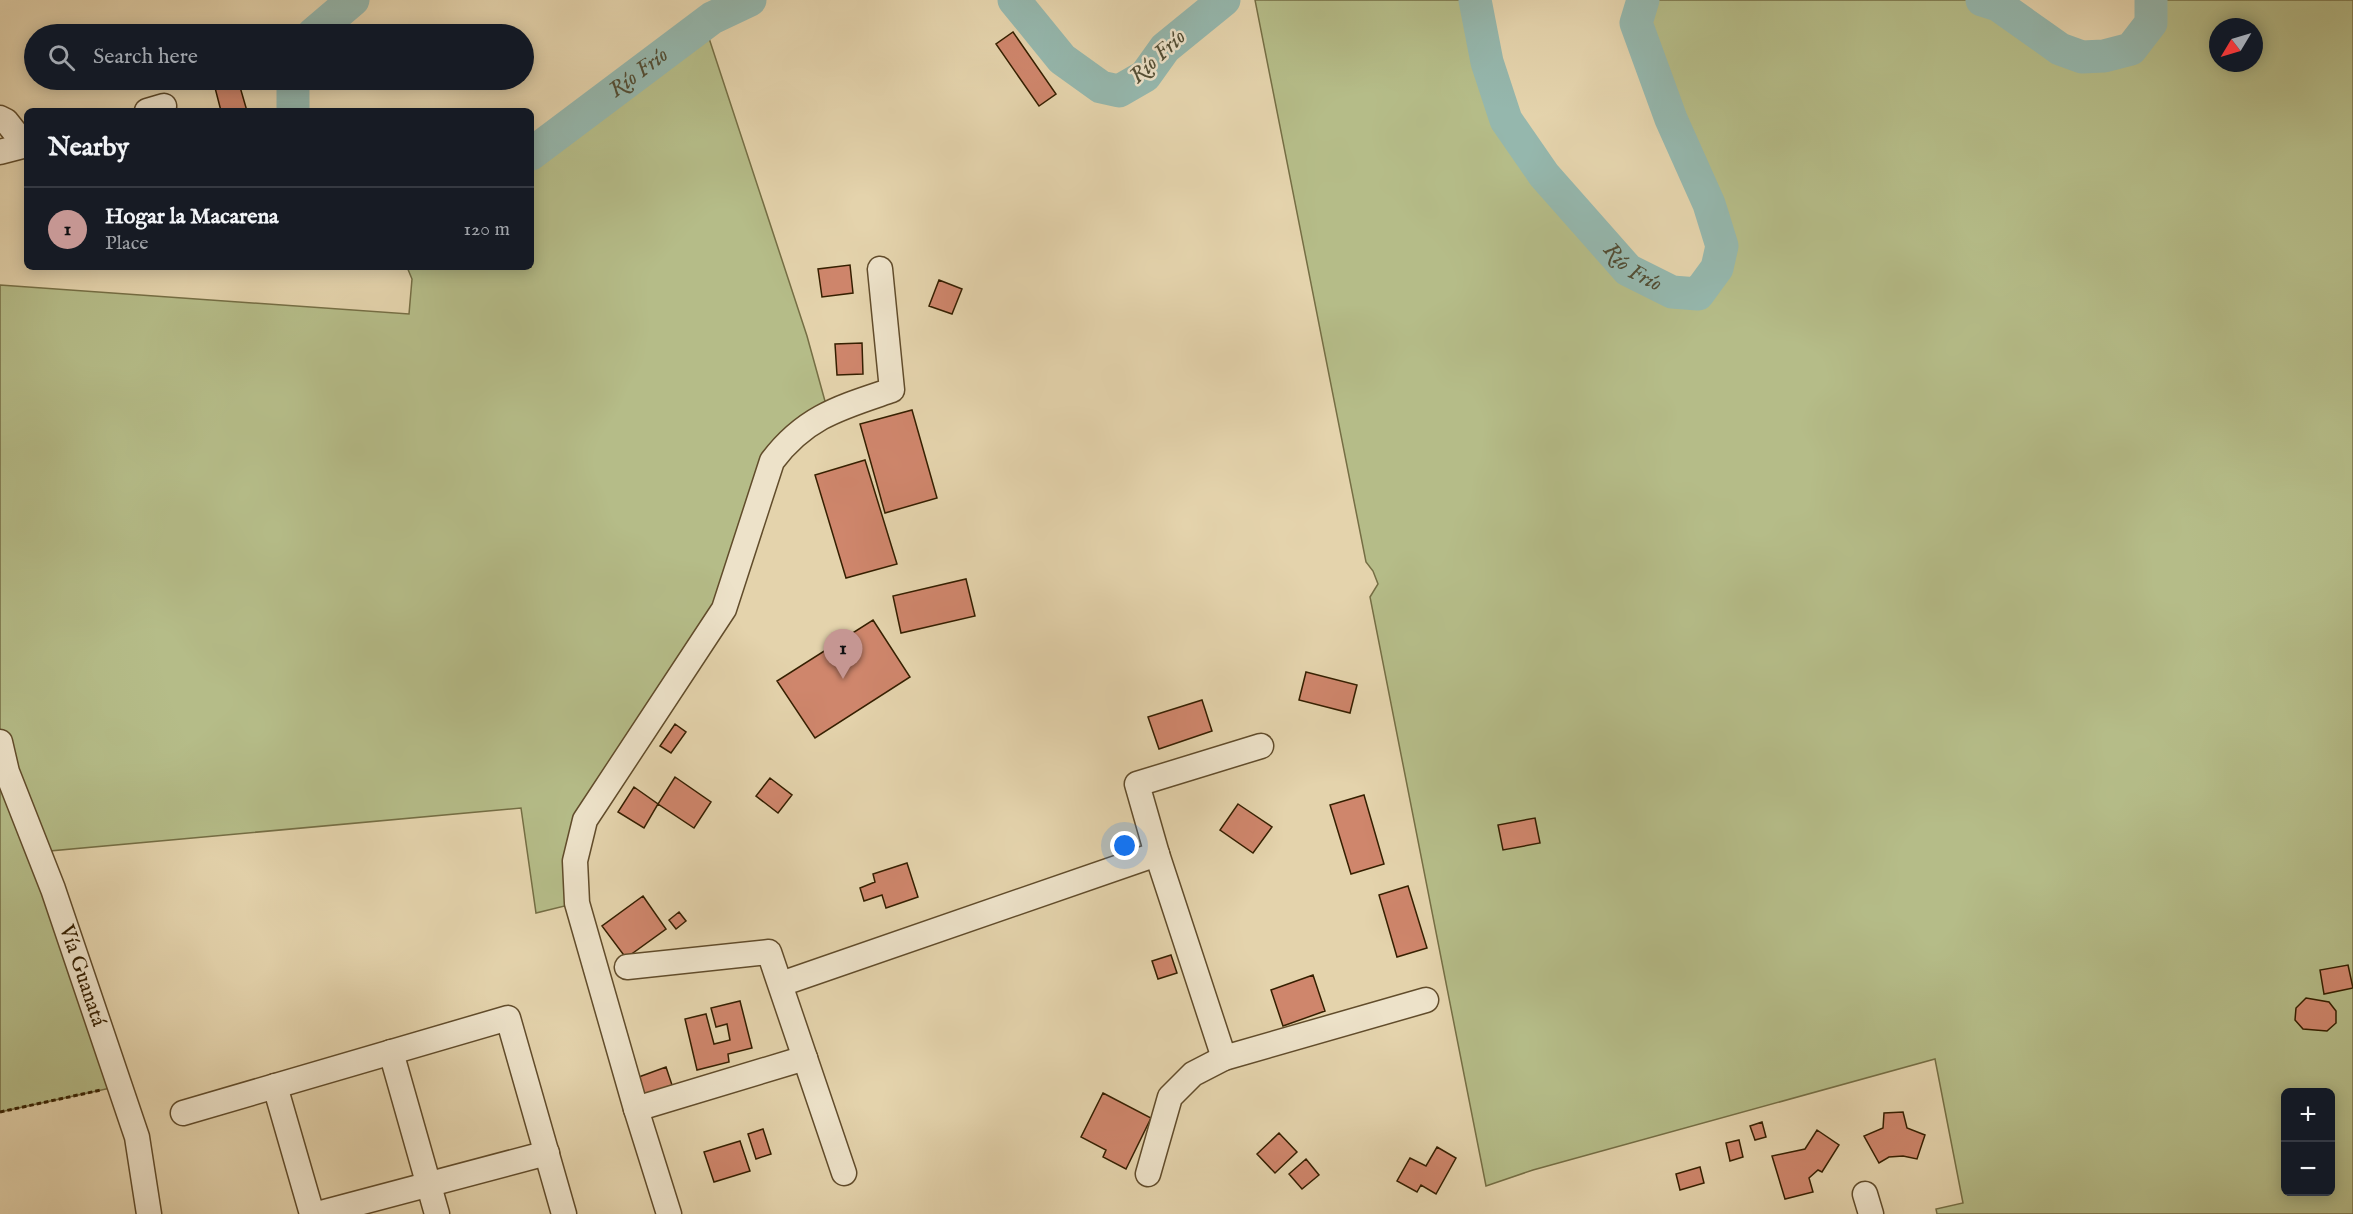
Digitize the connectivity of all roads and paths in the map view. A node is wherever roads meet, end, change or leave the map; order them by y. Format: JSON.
{"nodes":[{"id":1,"x":0,"y":118,"type":"edge"},
{"id":2,"x":24,"y":143,"type":"edge"},
{"id":3,"x":24,"y":146,"type":"edge"},
{"id":4,"x":0,"y":152,"type":"edge"},
{"id":5,"x":880,"y":269,"type":"dead end"},
{"id":6,"x":0,"y":742,"type":"edge"},
{"id":7,"x":1261,"y":746,"type":"dead end"},
{"id":8,"x":1158,"y":854,"type":"junction"},
{"id":9,"x":627,"y":966,"type":"dead end"},
{"id":10,"x":781,"y":984,"type":"junction"},
{"id":11,"x":1426,"y":1000,"type":"dead end"},
{"id":12,"x":391,"y":1052,"type":"junction"},
{"id":13,"x":805,"y":1058,"type":"junction"},
{"id":14,"x":1224,"y":1058,"type":"junction"},
{"id":15,"x":120,"y":1086,"type":"junction"},
{"id":16,"x":275,"y":1086,"type":"junction"},
{"id":17,"x":636,"y":1109,"type":"junction"},
{"id":18,"x":0,"y":1112,"type":"edge"},
{"id":19,"x":183,"y":1113,"type":"dead end"},
{"id":20,"x":547,"y":1153,"type":"junction"},
{"id":21,"x":844,"y":1173,"type":"dead end"},
{"id":22,"x":1148,"y":1174,"type":"dead end"},
{"id":23,"x":428,"y":1185,"type":"junction"},
{"id":24,"x":149,"y":1214,"type":"edge"},
{"id":25,"x":314,"y":1214,"type":"edge"},
{"id":26,"x":437,"y":1214,"type":"edge"},
{"id":27,"x":564,"y":1214,"type":"edge"},
{"id":28,"x":669,"y":1214,"type":"edge"}],
"edges":[{"from":1,"to":2,"type":"street"},
{"from":3,"to":4,"type":"street"},
{"from":5,"to":17,"type":"street"},
{"from":6,"to":15,"type":"street","name":"Vía Guanatá"},
{"from":7,"to":8,"type":"street"},
{"from":8,"to":10,"type":"street"},
{"from":8,"to":14,"type":"street"},
{"from":9,"to":10,"type":"street"},
{"from":10,"to":13,"type":"street"},
{"from":11,"to":14,"type":"street"},
{"from":12,"to":16,"type":"street"},
{"from":12,"to":20,"type":"street"},
{"from":12,"to":23,"type":"street"},
{"from":13,"to":17,"type":"street"},
{"from":13,"to":21,"type":"street"},
{"from":14,"to":22,"type":"street"},
{"from":15,"to":18,"type":"path"},
{"from":15,"to":24,"type":"street","name":"Vía Guanatá"},
{"from":16,"to":19,"type":"street"},
{"from":16,"to":25,"type":"street"},
{"from":17,"to":28,"type":"street"},
{"from":20,"to":23,"type":"street"},
{"from":20,"to":27,"type":"street"},
{"from":23,"to":25,"type":"street"},
{"from":23,"to":26,"type":"street"}]}
